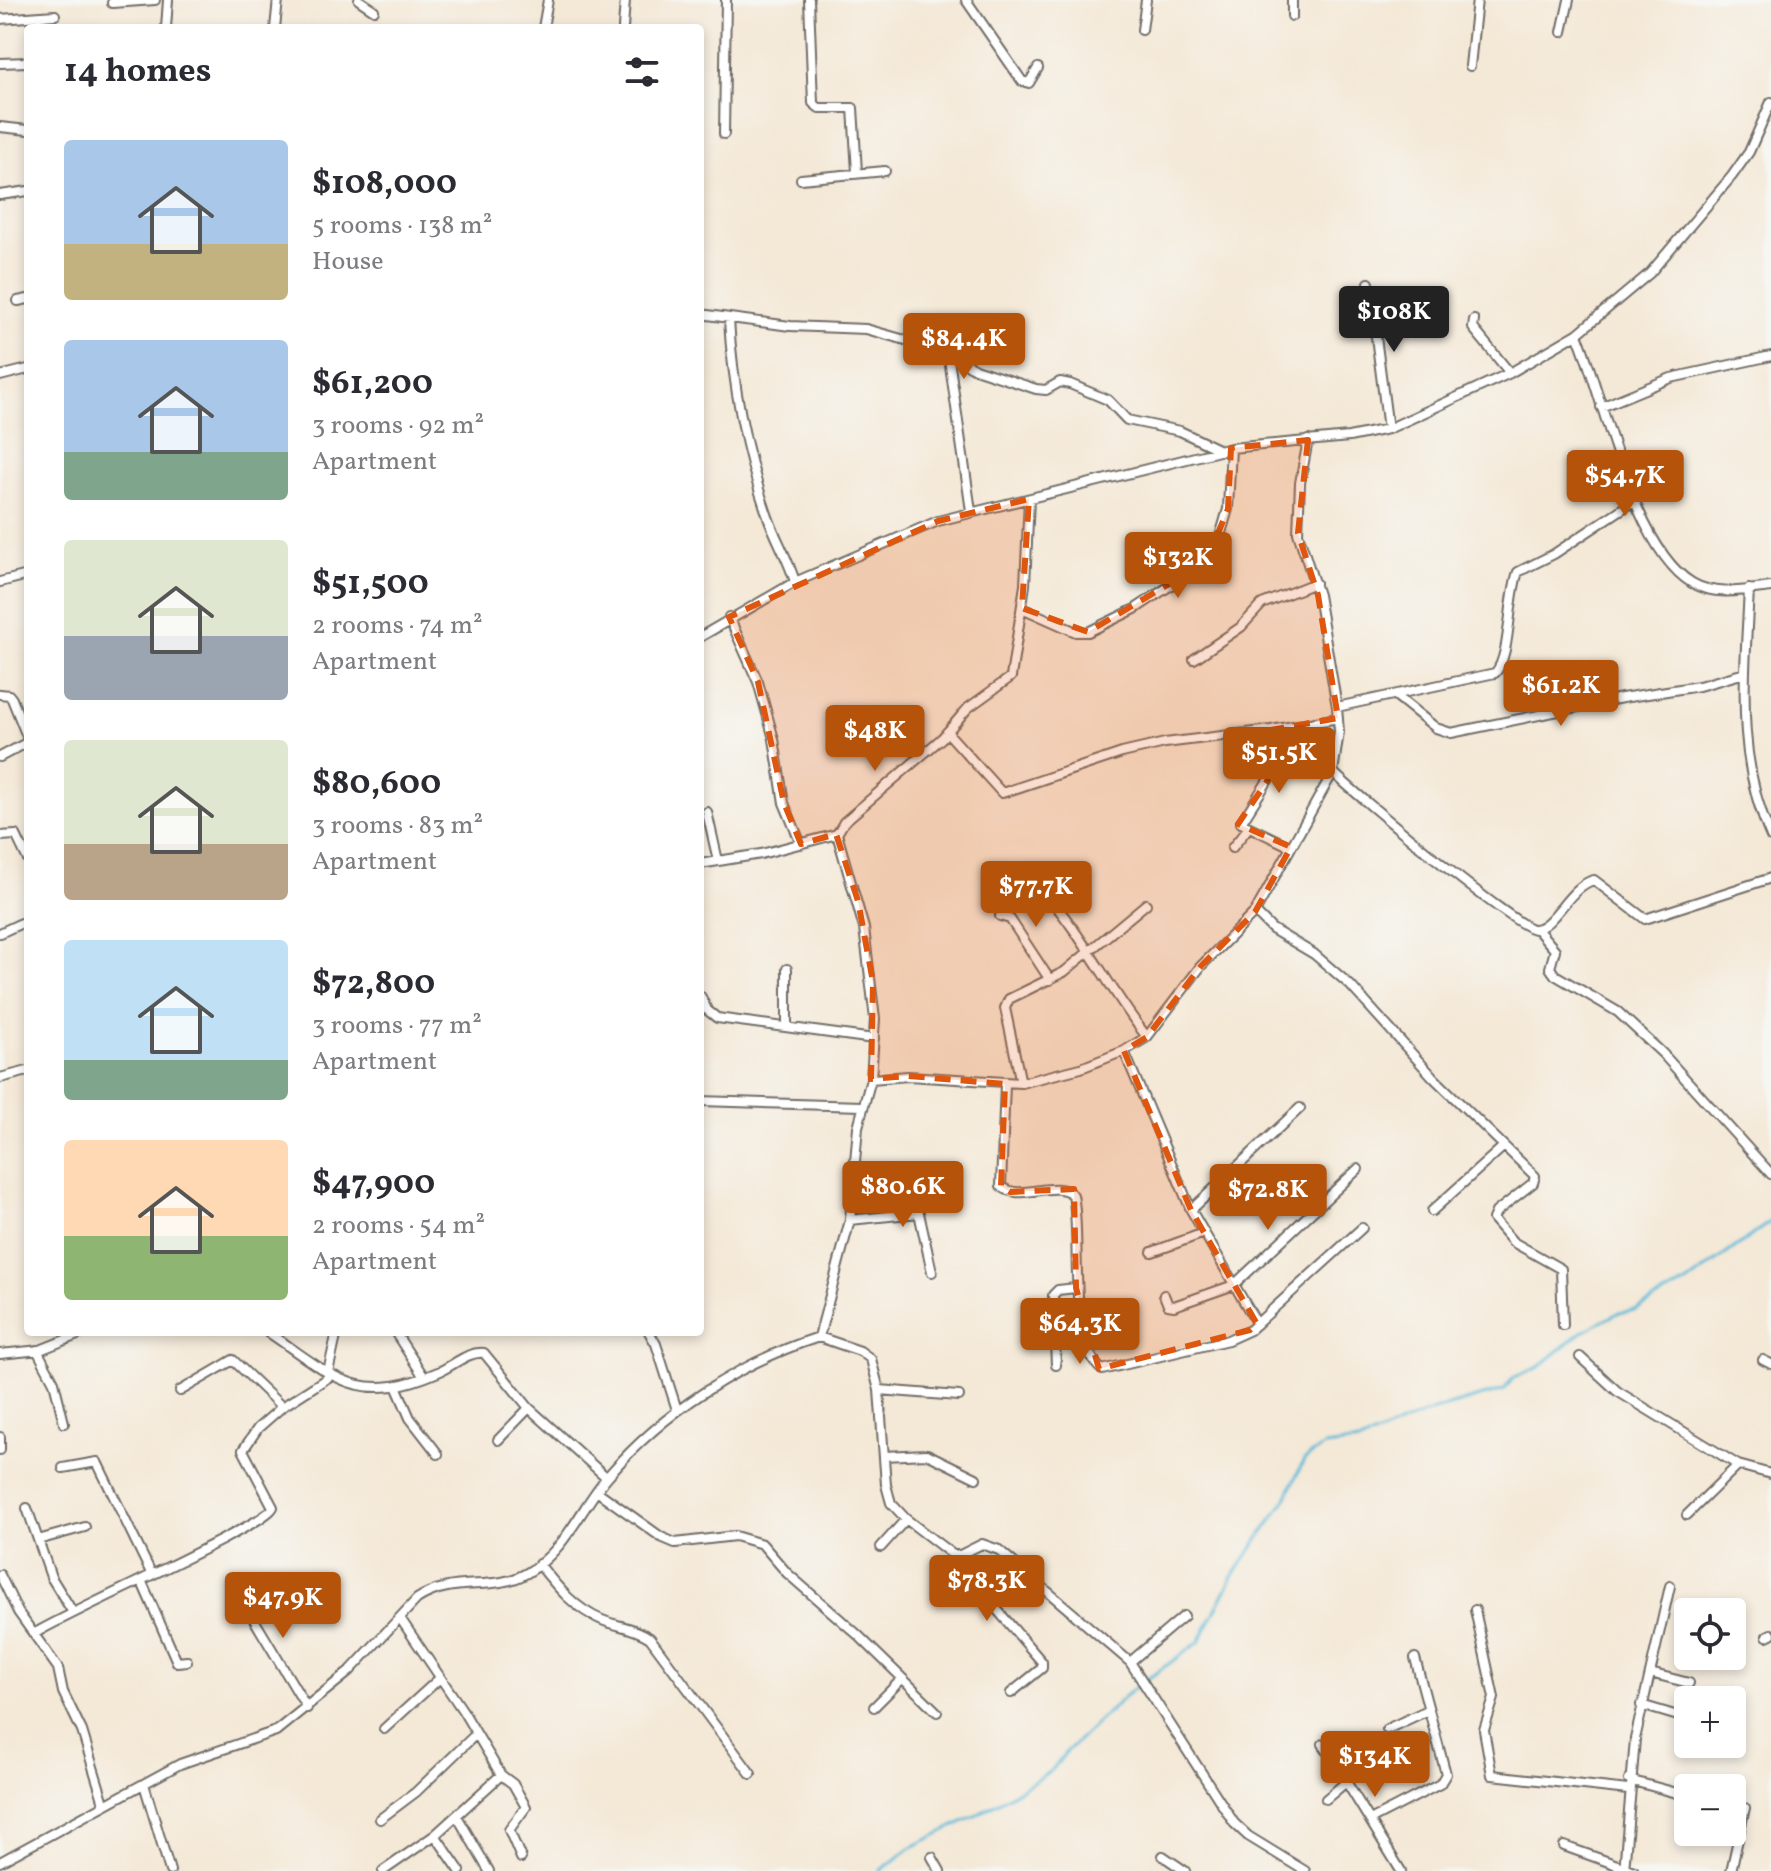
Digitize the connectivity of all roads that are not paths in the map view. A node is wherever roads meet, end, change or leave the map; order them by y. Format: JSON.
{"nodes":[{"id":1,"x":155,"y":0,"type":"edge"},
{"id":2,"x":168,"y":0,"type":"edge"},
{"id":3,"x":278,"y":0,"type":"edge"},
{"id":4,"x":359,"y":0,"type":"edge"},
{"id":5,"x":548,"y":0,"type":"edge"},
{"id":6,"x":625,"y":0,"type":"edge"},
{"id":7,"x":726,"y":0,"type":"edge"},
{"id":8,"x":809,"y":0,"type":"edge"},
{"id":9,"x":966,"y":0,"type":"edge"},
{"id":10,"x":1146,"y":0,"type":"edge"},
{"id":11,"x":1292,"y":0,"type":"edge"},
{"id":12,"x":1477,"y":0,"type":"edge"},
{"id":13,"x":1569,"y":0,"type":"edge"},
{"id":14,"x":112,"y":3,"type":"dead end"},
{"id":15,"x":374,"y":10,"type":"dead end"},
{"id":16,"x":55,"y":15,"type":"dead end"},
{"id":17,"x":1292,"y":16,"type":"dead end"},
{"id":18,"x":0,"y":19,"type":"edge"},
{"id":19,"x":166,"y":24,"type":"edge"},
{"id":20,"x":275,"y":24,"type":"edge"},
{"id":21,"x":544,"y":24,"type":"edge"},
{"id":22,"x":623,"y":24,"type":"edge"},
{"id":23,"x":1142,"y":30,"type":"dead end"},
{"id":24,"x":1562,"y":32,"type":"dead end"},
{"id":25,"x":24,"y":62,"type":"edge"},
{"id":26,"x":0,"y":63,"type":"edge"},
{"id":27,"x":1470,"y":66,"type":"dead end"},
{"id":28,"x":1038,"y":68,"type":"dead end"},
{"id":29,"x":1771,"y":102,"type":"edge"},
{"id":30,"x":0,"y":127,"type":"edge"},
{"id":31,"x":24,"y":130,"type":"edge"},
{"id":32,"x":724,"y":134,"type":"dead end"},
{"id":33,"x":885,"y":171,"type":"dead end"},
{"id":34,"x":857,"y":172,"type":"junction"},
{"id":35,"x":801,"y":179,"type":"dead end"},
{"id":36,"x":24,"y":192,"type":"edge"},
{"id":37,"x":0,"y":195,"type":"edge"},
{"id":38,"x":1369,"y":283,"type":"dead end"},
{"id":39,"x":24,"y":300,"type":"edge"},
{"id":40,"x":18,"y":301,"type":"dead end"},
{"id":41,"x":704,"y":315,"type":"edge"},
{"id":42,"x":729,"y":319,"type":"junction"},
{"id":43,"x":1474,"y":320,"type":"dead end"},
{"id":44,"x":1577,"y":334,"type":"junction"},
{"id":45,"x":948,"y":352,"type":"junction"},
{"id":46,"x":1771,"y":356,"type":"edge"},
{"id":47,"x":24,"y":370,"type":"edge"},
{"id":48,"x":1510,"y":373,"type":"junction"},
{"id":49,"x":0,"y":376,"type":"edge"},
{"id":50,"x":1601,"y":407,"type":"junction"},
{"id":51,"x":1388,"y":429,"type":"junction"},
{"id":52,"x":1308,"y":440,"type":"junction"},
{"id":53,"x":1226,"y":449,"type":"junction"},
{"id":54,"x":1029,"y":499,"type":"junction"},
{"id":55,"x":1634,"y":501,"type":"junction"},
{"id":56,"x":971,"y":511,"type":"junction"},
{"id":57,"x":24,"y":576,"type":"edge"},
{"id":58,"x":1,"y":579,"type":"edge"},
{"id":59,"x":795,"y":582,"type":"junction"},
{"id":60,"x":1315,"y":583,"type":"junction"},
{"id":61,"x":1771,"y":587,"type":"edge"},
{"id":62,"x":1749,"y":589,"type":"junction"},
{"id":63,"x":1022,"y":608,"type":"junction"},
{"id":64,"x":729,"y":617,"type":"junction"},
{"id":65,"x":704,"y":634,"type":"edge"},
{"id":66,"x":1194,"y":659,"type":"dead end"},
{"id":67,"x":1745,"y":673,"type":"junction"},
{"id":68,"x":0,"y":694,"type":"edge"},
{"id":69,"x":1395,"y":695,"type":"junction"},
{"id":70,"x":1337,"y":707,"type":"junction"},
{"id":71,"x":1338,"y":718,"type":"junction"},
{"id":72,"x":24,"y":730,"type":"edge"},
{"id":73,"x":1271,"y":730,"type":"junction"},
{"id":74,"x":947,"y":732,"type":"junction"},
{"id":75,"x":24,"y":743,"type":"edge"},
{"id":76,"x":0,"y":757,"type":"edge"},
{"id":77,"x":1333,"y":772,"type":"junction"},
{"id":78,"x":707,"y":812,"type":"dead end"},
{"id":79,"x":1249,"y":827,"type":"junction"},
{"id":80,"x":837,"y":834,"type":"junction"},
{"id":81,"x":0,"y":836,"type":"edge"},
{"id":82,"x":1771,"y":837,"type":"edge"},
{"id":83,"x":801,"y":844,"type":"junction"},
{"id":84,"x":1291,"y":847,"type":"junction"},
{"id":85,"x":1232,"y":848,"type":"dead end"},
{"id":86,"x":24,"y":852,"type":"edge"},
{"id":87,"x":718,"y":861,"type":"junction"},
{"id":88,"x":704,"y":863,"type":"edge"},
{"id":89,"x":1771,"y":878,"type":"edge"},
{"id":90,"x":1042,"y":889,"type":"dead end"},
{"id":91,"x":1146,"y":904,"type":"dead end"},
{"id":92,"x":1255,"y":912,"type":"junction"},
{"id":93,"x":1000,"y":916,"type":"dead end"},
{"id":94,"x":24,"y":922,"type":"edge"},
{"id":95,"x":1537,"y":929,"type":"junction"},
{"id":96,"x":0,"y":933,"type":"edge"},
{"id":97,"x":1092,"y":953,"type":"junction"},
{"id":98,"x":787,"y":969,"type":"dead end"},
{"id":99,"x":1050,"y":980,"type":"junction"},
{"id":100,"x":704,"y":1004,"type":"edge"},
{"id":101,"x":787,"y":1026,"type":"junction"},
{"id":102,"x":1147,"y":1037,"type":"junction"},
{"id":103,"x":874,"y":1039,"type":"junction"},
{"id":104,"x":1124,"y":1051,"type":"junction"},
{"id":105,"x":24,"y":1072,"type":"edge"},
{"id":106,"x":0,"y":1078,"type":"edge"},
{"id":107,"x":871,"y":1079,"type":"junction"},
{"id":108,"x":1021,"y":1083,"type":"junction"},
{"id":109,"x":1005,"y":1084,"type":"junction"},
{"id":110,"x":704,"y":1101,"type":"edge"},
{"id":111,"x":862,"y":1106,"type":"junction"},
{"id":112,"x":1300,"y":1108,"type":"dead end"},
{"id":113,"x":1504,"y":1146,"type":"junction"},
{"id":114,"x":1358,"y":1169,"type":"dead end"},
{"id":115,"x":1771,"y":1174,"type":"edge"},
{"id":116,"x":1191,"y":1210,"type":"junction"},
{"id":117,"x":1432,"y":1211,"type":"dead end"},
{"id":118,"x":850,"y":1220,"type":"junction"},
{"id":119,"x":1362,"y":1228,"type":"dead end"},
{"id":120,"x":1204,"y":1233,"type":"junction"},
{"id":121,"x":1152,"y":1252,"type":"dead end"},
{"id":122,"x":932,"y":1272,"type":"dead end"},
{"id":123,"x":1234,"y":1285,"type":"junction"},
{"id":124,"x":1076,"y":1288,"type":"junction"},
{"id":125,"x":1164,"y":1295,"type":"dead end"},
{"id":126,"x":1257,"y":1324,"type":"junction"},
{"id":127,"x":1563,"y":1325,"type":"dead end"},
{"id":128,"x":74,"y":1336,"type":"edge"},
{"id":129,"x":274,"y":1336,"type":"edge"},
{"id":130,"x":336,"y":1336,"type":"edge"},
{"id":131,"x":398,"y":1336,"type":"edge"},
{"id":132,"x":651,"y":1336,"type":"edge"},
{"id":133,"x":819,"y":1337,"type":"junction"},
{"id":134,"x":37,"y":1350,"type":"junction"},
{"id":135,"x":0,"y":1354,"type":"edge"},
{"id":136,"x":1580,"y":1357,"type":"dead end"},
{"id":137,"x":1056,"y":1365,"type":"dead end"},
{"id":138,"x":330,"y":1373,"type":"junction"},
{"id":139,"x":424,"y":1377,"type":"junction"},
{"id":140,"x":397,"y":1388,"type":"junction"},
{"id":141,"x":879,"y":1390,"type":"junction"},
{"id":142,"x":180,"y":1391,"type":"dead end"},
{"id":143,"x":959,"y":1396,"type":"dead end"},
{"id":144,"x":282,"y":1407,"type":"junction"},
{"id":145,"x":529,"y":1408,"type":"junction"},
{"id":146,"x":677,"y":1410,"type":"junction"},
{"id":147,"x":64,"y":1423,"type":"dead end"},
{"id":148,"x":0,"y":1437,"type":"edge"},
{"id":149,"x":498,"y":1440,"type":"dead end"},
{"id":150,"x":0,"y":1450,"type":"edge"},
{"id":151,"x":438,"y":1454,"type":"dead end"},
{"id":152,"x":884,"y":1456,"type":"junction"},
{"id":153,"x":1738,"y":1465,"type":"junction"},
{"id":154,"x":63,"y":1468,"type":"dead end"},
{"id":155,"x":1771,"y":1474,"type":"edge"},
{"id":156,"x":606,"y":1477,"type":"junction"},
{"id":157,"x":976,"y":1478,"type":"dead end"},
{"id":158,"x":598,"y":1492,"type":"junction"},
{"id":159,"x":27,"y":1508,"type":"dead end"},
{"id":160,"x":1687,"y":1515,"type":"dead end"},
{"id":161,"x":906,"y":1519,"type":"junction"},
{"id":162,"x":85,"y":1527,"type":"dead end"},
{"id":163,"x":38,"y":1540,"type":"junction"},
{"id":164,"x":881,"y":1547,"type":"dead end"},
{"id":165,"x":960,"y":1555,"type":"junction"},
{"id":166,"x":539,"y":1564,"type":"junction"},
{"id":167,"x":963,"y":1570,"type":"junction"},
{"id":168,"x":0,"y":1575,"type":"edge"},
{"id":169,"x":152,"y":1575,"type":"junction"},
{"id":170,"x":141,"y":1580,"type":"junction"},
{"id":171,"x":234,"y":1586,"type":"dead end"},
{"id":172,"x":1670,"y":1586,"type":"dead end"},
{"id":173,"x":949,"y":1589,"type":"dead end"},
{"id":174,"x":1475,"y":1610,"type":"dead end"},
{"id":175,"x":72,"y":1611,"type":"junction"},
{"id":176,"x":1184,"y":1616,"type":"dead end"},
{"id":177,"x":400,"y":1618,"type":"junction"},
{"id":178,"x":34,"y":1634,"type":"junction"},
{"id":179,"x":1415,"y":1658,"type":"dead end"},
{"id":180,"x":187,"y":1661,"type":"dead end"},
{"id":181,"x":1130,"y":1662,"type":"junction"},
{"id":182,"x":1650,"y":1673,"type":"junction"},
{"id":183,"x":440,"y":1678,"type":"junction"},
{"id":184,"x":902,"y":1679,"type":"junction"},
{"id":185,"x":1689,"y":1683,"type":"dead end"},
{"id":186,"x":1011,"y":1693,"type":"dead end"},
{"id":187,"x":1641,"y":1705,"type":"junction"},
{"id":188,"x":874,"y":1707,"type":"dead end"},
{"id":189,"x":307,"y":1708,"type":"junction"},
{"id":190,"x":1426,"y":1711,"type":"junction"},
{"id":191,"x":937,"y":1712,"type":"dead end"},
{"id":192,"x":1674,"y":1715,"type":"edge"},
{"id":193,"x":384,"y":1729,"type":"dead end"},
{"id":194,"x":1387,"y":1729,"type":"dead end"},
{"id":195,"x":476,"y":1734,"type":"junction"},
{"id":196,"x":1323,"y":1744,"type":"dead end"},
{"id":197,"x":751,"y":1774,"type":"dead end"},
{"id":198,"x":501,"y":1775,"type":"junction"},
{"id":199,"x":1629,"y":1780,"type":"junction"},
{"id":200,"x":1345,"y":1783,"type":"junction"},
{"id":201,"x":144,"y":1784,"type":"junction"},
{"id":202,"x":1628,"y":1790,"type":"junction"},
{"id":203,"x":1674,"y":1792,"type":"edge"},
{"id":204,"x":1326,"y":1799,"type":"dead end"},
{"id":205,"x":104,"y":1803,"type":"junction"},
{"id":206,"x":457,"y":1816,"type":"junction"},
{"id":207,"x":380,"y":1819,"type":"dead end"},
{"id":208,"x":1370,"y":1820,"type":"junction"},
{"id":209,"x":435,"y":1835,"type":"junction"},
{"id":210,"x":1564,"y":1846,"type":"dead end"},
{"id":211,"x":1737,"y":1846,"type":"edge"},
{"id":212,"x":1163,"y":1856,"type":"dead end"},
{"id":213,"x":932,"y":1857,"type":"dead end"},
{"id":214,"x":521,"y":1858,"type":"dead end"},
{"id":215,"x":0,"y":1862,"type":"edge"},
{"id":216,"x":396,"y":1868,"type":"edge"},
{"id":217,"x":1624,"y":1870,"type":"edge"},
{"id":218,"x":170,"y":1871,"type":"edge"},
{"id":219,"x":383,"y":1871,"type":"edge"},
{"id":220,"x":460,"y":1871,"type":"edge"},
{"id":221,"x":489,"y":1871,"type":"edge"},
{"id":222,"x":940,"y":1871,"type":"edge"},
{"id":223,"x":1185,"y":1871,"type":"edge"},
{"id":224,"x":1305,"y":1871,"type":"edge"},
{"id":225,"x":1401,"y":1871,"type":"edge"},
{"id":226,"x":1634,"y":1871,"type":"edge"},
{"id":227,"x":1731,"y":1871,"type":"edge"}],
"edges":[{"from":1,"to":14,"type":"street"},
{"from":2,"to":19,"type":"street"},
{"from":3,"to":20,"type":"street"},
{"from":4,"to":15,"type":"street"},
{"from":5,"to":21,"type":"street"},
{"from":6,"to":22,"type":"street"},
{"from":7,"to":32,"type":"street"},
{"from":8,"to":34,"type":"street"},
{"from":9,"to":28,"type":"street"},
{"from":10,"to":23,"type":"street"},
{"from":11,"to":17,"type":"street"},
{"from":12,"to":27,"type":"street"},
{"from":13,"to":24,"type":"street"},
{"from":16,"to":18,"type":"street"},
{"from":25,"to":26,"type":"street"},
{"from":29,"to":44,"type":"street"},
{"from":30,"to":31,"type":"street"},
{"from":33,"to":34,"type":"street"},
{"from":34,"to":35,"type":"street"},
{"from":36,"to":37,"type":"street"},
{"from":38,"to":51,"type":"street"},
{"from":39,"to":40,"type":"street"},
{"from":41,"to":42,"type":"street"},
{"from":42,"to":45,"type":"street"},
{"from":42,"to":59,"type":"street"},
{"from":43,"to":48,"type":"street"},
{"from":44,"to":48,"type":"street"},
{"from":44,"to":50,"type":"street"},
{"from":45,"to":53,"type":"street"},
{"from":45,"to":56,"type":"street"},
{"from":46,"to":50,"type":"street"},
{"from":47,"to":49,"type":"street"},
{"from":48,"to":51,"type":"street"},
{"from":50,"to":55,"type":"street"},
{"from":51,"to":52,"type":"street"},
{"from":52,"to":53,"type":"street"},
{"from":52,"to":60,"type":"street"},
{"from":53,"to":54,"type":"street"},
{"from":53,"to":63,"type":"street"},
{"from":54,"to":56,"type":"street"},
{"from":54,"to":63,"type":"street"},
{"from":55,"to":62,"type":"street"},
{"from":55,"to":69,"type":"street"},
{"from":56,"to":59,"type":"street"},
{"from":57,"to":58,"type":"street"},
{"from":59,"to":64,"type":"street"},
{"from":60,"to":66,"type":"street"},
{"from":60,"to":70,"type":"street"},
{"from":61,"to":62,"type":"street"},
{"from":62,"to":67,"type":"street"},
{"from":63,"to":74,"type":"street"},
{"from":64,"to":65,"type":"street"},
{"from":64,"to":83,"type":"street"},
{"from":67,"to":69,"type":"street"},
{"from":67,"to":82,"type":"street"},
{"from":68,"to":72,"type":"street"},
{"from":69,"to":70,"type":"street"},
{"from":70,"to":71,"type":"street"},
{"from":71,"to":73,"type":"street"},
{"from":71,"to":77,"type":"street"},
{"from":73,"to":74,"type":"street"},
{"from":73,"to":79,"type":"street"},
{"from":74,"to":80,"type":"street"},
{"from":75,"to":76,"type":"street"},
{"from":77,"to":84,"type":"street"},
{"from":77,"to":95,"type":"street"},
{"from":78,"to":87,"type":"street"},
{"from":79,"to":84,"type":"street"},
{"from":79,"to":85,"type":"street"},
{"from":80,"to":83,"type":"street"},
{"from":80,"to":103,"type":"street"},
{"from":81,"to":86,"type":"street"},
{"from":83,"to":87,"type":"street"},
{"from":84,"to":92,"type":"street"},
{"from":87,"to":88,"type":"street"},
{"from":89,"to":95,"type":"street"},
{"from":90,"to":97,"type":"street"},
{"from":91,"to":97,"type":"street"},
{"from":92,"to":102,"type":"street"},
{"from":92,"to":113,"type":"street"},
{"from":93,"to":99,"type":"street"},
{"from":94,"to":96,"type":"street"},
{"from":95,"to":115,"type":"street"},
{"from":97,"to":99,"type":"street"},
{"from":97,"to":102,"type":"street"},
{"from":98,"to":101,"type":"street"},
{"from":99,"to":108,"type":"street"},
{"from":100,"to":101,"type":"street"},
{"from":101,"to":103,"type":"street"},
{"from":102,"to":104,"type":"street"},
{"from":103,"to":107,"type":"street"},
{"from":104,"to":108,"type":"street"},
{"from":104,"to":116,"type":"street"},
{"from":105,"to":106,"type":"street"},
{"from":107,"to":109,"type":"street"},
{"from":107,"to":111,"type":"street"},
{"from":108,"to":109,"type":"street"},
{"from":109,"to":124,"type":"street"},
{"from":110,"to":111,"type":"street"},
{"from":111,"to":118,"type":"street"},
{"from":112,"to":116,"type":"street"},
{"from":113,"to":117,"type":"street"},
{"from":113,"to":127,"type":"street"},
{"from":114,"to":123,"type":"street"},
{"from":116,"to":120,"type":"street"},
{"from":118,"to":122,"type":"street"},
{"from":118,"to":133,"type":"street"},
{"from":119,"to":126,"type":"street"},
{"from":120,"to":121,"type":"street"},
{"from":120,"to":123,"type":"street"},
{"from":123,"to":125,"type":"street"},
{"from":123,"to":126,"type":"street"},
{"from":124,"to":126,"type":"street"},
{"from":124,"to":137,"type":"street"},
{"from":128,"to":134,"type":"street"},
{"from":129,"to":138,"type":"street"},
{"from":130,"to":138,"type":"street"},
{"from":131,"to":139,"type":"street"},
{"from":132,"to":146,"type":"street"},
{"from":133,"to":141,"type":"street"},
{"from":133,"to":146,"type":"street"},
{"from":134,"to":135,"type":"street"},
{"from":134,"to":147,"type":"street"},
{"from":136,"to":153,"type":"street"},
{"from":138,"to":140,"type":"street"},
{"from":138,"to":144,"type":"street"},
{"from":139,"to":140,"type":"street"},
{"from":139,"to":145,"type":"street"},
{"from":140,"to":151,"type":"street"},
{"from":141,"to":143,"type":"street"},
{"from":141,"to":152,"type":"street"},
{"from":142,"to":144,"type":"street"},
{"from":144,"to":169,"type":"street"},
{"from":145,"to":149,"type":"street"},
{"from":145,"to":156,"type":"street"},
{"from":146,"to":156,"type":"street"},
{"from":148,"to":150,"type":"street"},
{"from":152,"to":157,"type":"street"},
{"from":152,"to":161,"type":"street"},
{"from":153,"to":155,"type":"street"},
{"from":153,"to":160,"type":"street"},
{"from":154,"to":169,"type":"street"},
{"from":156,"to":158,"type":"street"},
{"from":158,"to":166,"type":"street"},
{"from":158,"to":184,"type":"street"},
{"from":159,"to":163,"type":"street"},
{"from":161,"to":164,"type":"street"},
{"from":161,"to":165,"type":"street"},
{"from":162,"to":163,"type":"street"},
{"from":163,"to":175,"type":"street"},
{"from":165,"to":167,"type":"street"},
{"from":165,"to":181,"type":"street"},
{"from":166,"to":177,"type":"street"},
{"from":166,"to":197,"type":"street"},
{"from":167,"to":173,"type":"street"},
{"from":167,"to":186,"type":"street"},
{"from":168,"to":178,"type":"street"},
{"from":169,"to":170,"type":"street"},
{"from":170,"to":175,"type":"street"},
{"from":170,"to":180,"type":"street"},
{"from":171,"to":189,"type":"street"},
{"from":172,"to":182,"type":"street"},
{"from":174,"to":202,"type":"street"},
{"from":175,"to":178,"type":"street"},
{"from":176,"to":181,"type":"street"},
{"from":177,"to":183,"type":"street"},
{"from":177,"to":189,"type":"street"},
{"from":178,"to":205,"type":"street"},
{"from":179,"to":190,"type":"street"},
{"from":181,"to":224,"type":"street"},
{"from":182,"to":185,"type":"street"},
{"from":182,"to":187,"type":"street"},
{"from":183,"to":193,"type":"street"},
{"from":183,"to":195,"type":"street"},
{"from":184,"to":188,"type":"street"},
{"from":184,"to":191,"type":"street"},
{"from":187,"to":192,"type":"street"},
{"from":187,"to":199,"type":"street"},
{"from":189,"to":201,"type":"street"},
{"from":190,"to":194,"type":"street"},
{"from":190,"to":208,"type":"street"},
{"from":195,"to":198,"type":"street"},
{"from":195,"to":207,"type":"street"},
{"from":196,"to":200,"type":"street"},
{"from":198,"to":206,"type":"street"},
{"from":198,"to":214,"type":"street"},
{"from":199,"to":202,"type":"street"},
{"from":199,"to":203,"type":"street"},
{"from":200,"to":204,"type":"street"},
{"from":200,"to":208,"type":"street"},
{"from":201,"to":205,"type":"street"},
{"from":201,"to":218,"type":"street"},
{"from":202,"to":217,"type":"street"},
{"from":205,"to":215,"type":"street"},
{"from":206,"to":209,"type":"street"},
{"from":206,"to":221,"type":"street"},
{"from":208,"to":225,"type":"street"},
{"from":209,"to":216,"type":"street"},
{"from":209,"to":220,"type":"street"},
{"from":210,"to":217,"type":"street"},
{"from":211,"to":227,"type":"street"},
{"from":212,"to":223,"type":"street"},
{"from":213,"to":222,"type":"street"},
{"from":216,"to":219,"type":"street"},
{"from":217,"to":226,"type":"street"}]}
